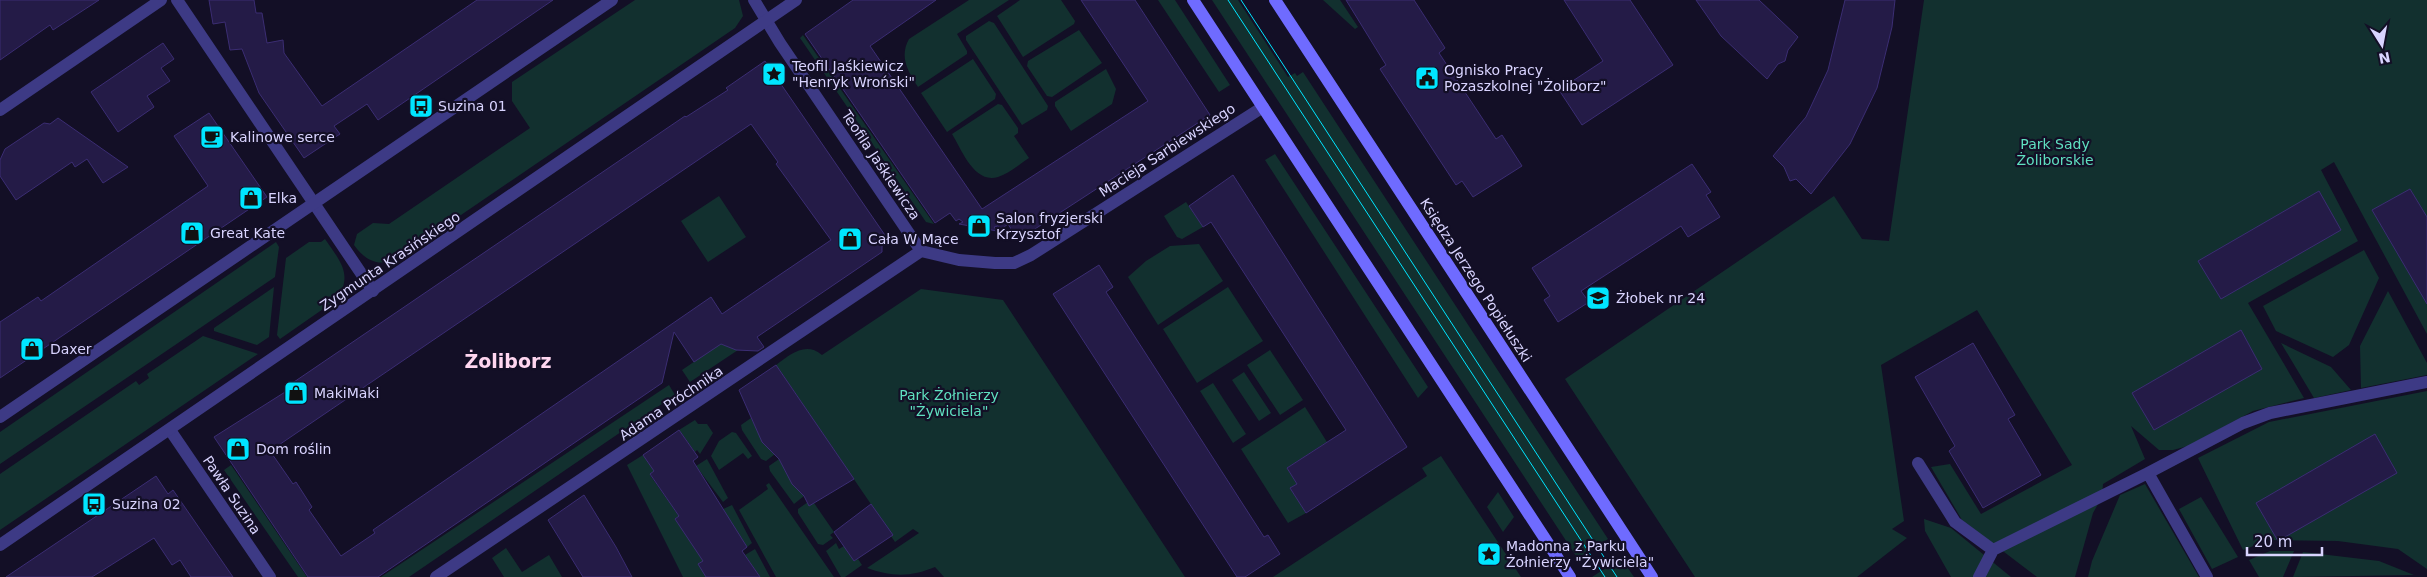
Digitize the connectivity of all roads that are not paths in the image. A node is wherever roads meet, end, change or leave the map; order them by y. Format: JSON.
{"nodes":[{"id":1,"x":160,"y":0,"type":"edge"},
{"id":2,"x":177,"y":0,"type":"edge"},
{"id":3,"x":612,"y":0,"type":"edge"},
{"id":4,"x":754,"y":0,"type":"edge"},
{"id":5,"x":796,"y":0,"type":"edge"},
{"id":6,"x":1193,"y":0,"type":"edge"},
{"id":7,"x":1275,"y":0,"type":"edge"},
{"id":8,"x":767,"y":20,"type":"junction"},
{"id":9,"x":1263,"y":106,"type":"junction"},
{"id":10,"x":0,"y":110,"type":"edge"},
{"id":11,"x":313,"y":203,"type":"junction"},
{"id":12,"x":921,"y":251,"type":"junction"},
{"id":13,"x":373,"y":290,"type":"junction"},
{"id":14,"x":2427,"y":382,"type":"edge"},
{"id":15,"x":0,"y":417,"type":"edge"},
{"id":16,"x":170,"y":430,"type":"junction"},
{"id":17,"x":1918,"y":462,"type":"dead end"},
{"id":18,"x":2148,"y":473,"type":"junction"},
{"id":19,"x":0,"y":545,"type":"edge"},
{"id":20,"x":1993,"y":550,"type":"junction"},
{"id":21,"x":270,"y":577,"type":"edge"},
{"id":22,"x":436,"y":577,"type":"edge"},
{"id":23,"x":1570,"y":577,"type":"edge"},
{"id":24,"x":1652,"y":577,"type":"edge"},
{"id":25,"x":1979,"y":577,"type":"edge"},
{"id":26,"x":2207,"y":577,"type":"edge"}],
"edges":[{"from":1,"to":10,"type":"street"},
{"from":2,"to":11,"type":"street"},
{"from":3,"to":11,"type":"street"},
{"from":4,"to":8,"type":"street","name":"Teofila Jaśkiewicza"},
{"from":5,"to":8,"type":"street","name":"Zygmunta Krasińskiego"},
{"from":6,"to":9,"type":"main road"},
{"from":7,"to":24,"type":"main road","name":"Księdza Jerzego Popiełuszki"},
{"from":8,"to":12,"type":"street","name":"Teofila Jaśkiewicza"},
{"from":8,"to":13,"type":"street","name":"Zygmunta Krasińskiego"},
{"from":9,"to":12,"type":"street","name":"Macieja Sarbiewskiego"},
{"from":9,"to":23,"type":"main road"},
{"from":11,"to":13,"type":"street"},
{"from":11,"to":15,"type":"street"},
{"from":12,"to":22,"type":"street","name":"Adama Próchnika"},
{"from":13,"to":16,"type":"street","name":"Zygmunta Krasińskiego"},
{"from":14,"to":18,"type":"street"},
{"from":16,"to":19,"type":"street","name":"Zygmunta Krasińskiego"},
{"from":16,"to":21,"type":"street","name":"Pawła Suzina"},
{"from":17,"to":20,"type":"street"},
{"from":18,"to":20,"type":"street"},
{"from":18,"to":26,"type":"street"},
{"from":20,"to":25,"type":"street"}]}
